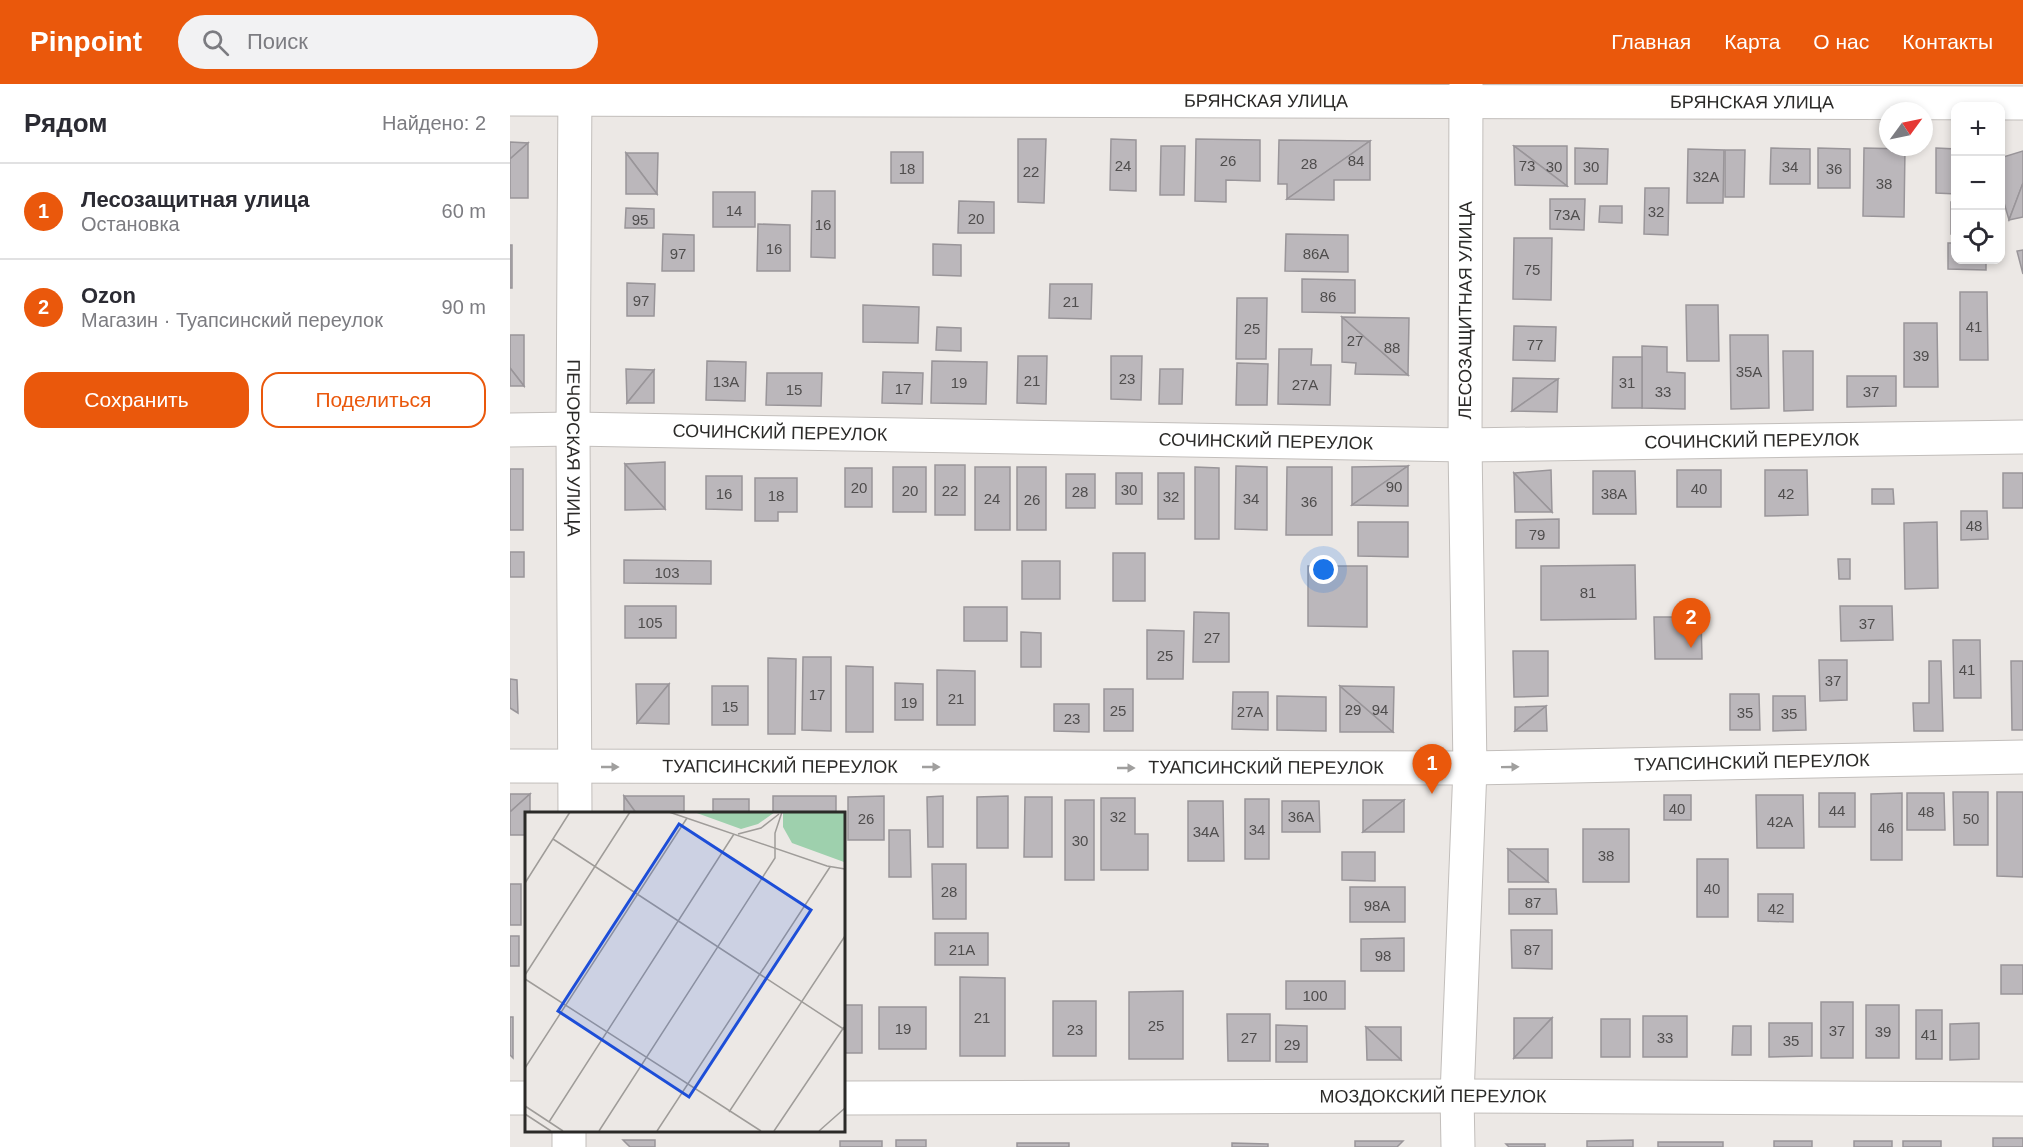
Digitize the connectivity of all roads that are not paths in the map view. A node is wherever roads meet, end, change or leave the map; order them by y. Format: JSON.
{"nodes":[{"id":1,"x":575,"y":91,"type":"edge"},
{"id":2,"x":1465,"y":92,"type":"edge"},
{"id":3,"x":510,"y":99,"type":"edge"},
{"id":4,"x":2023,"y":103,"type":"edge"},
{"id":5,"x":573,"y":429,"type":"junction"},
{"id":6,"x":510,"y":430,"type":"edge"},
{"id":7,"x":2023,"y":437,"type":"edge"},
{"id":8,"x":1465,"y":445,"type":"junction"},
{"id":9,"x":2023,"y":757,"type":"edge"},
{"id":10,"x":510,"y":766,"type":"edge"},
{"id":11,"x":576,"y":767,"type":"junction"},
{"id":12,"x":1470,"y":768,"type":"junction"},
{"id":13,"x":575,"y":812,"type":"edge"},
{"id":14,"x":1457,"y":1096,"type":"junction"},
{"id":15,"x":844,"y":1098,"type":"edge"},
{"id":16,"x":2023,"y":1100,"type":"edge"},
{"id":17,"x":568,"y":1132,"type":"edge"},
{"id":18,"x":569,"y":1147,"type":"edge"},
{"id":19,"x":1458,"y":1147,"type":"edge"}],
"edges":[{"from":1,"to":2,"type":"street","name":"БРЯНСКАЯ УЛИЦА"},
{"from":1,"to":3,"type":"street","name":"БРЯНСКАЯ УЛИЦА"},
{"from":1,"to":5,"type":"street","name":"ПЕЧОРСКАЯ УЛИЦА"},
{"from":2,"to":4,"type":"street","name":"БРЯНСКАЯ УЛИЦА"},
{"from":2,"to":8,"type":"street","name":"ЛЕСОЗАЩИТНАЯ УЛИЦА"},
{"from":5,"to":6,"type":"street","name":"СОЧИНСКИЙ ПЕРЕУЛОК"},
{"from":5,"to":8,"type":"street","name":"СОЧИНСКИЙ ПЕРЕУЛОК"},
{"from":5,"to":11,"type":"street","name":"ПЕЧОРСКАЯ УЛИЦА"},
{"from":7,"to":8,"type":"street","name":"СОЧИНСКИЙ ПЕРЕУЛОК"},
{"from":8,"to":12,"type":"street","name":"ЛЕСОЗАЩИТНАЯ УЛИЦА"},
{"from":12,"to":9,"type":"street","name":"ТУАПСИНСКИЙ ПЕРЕУЛОК","one_way":true},
{"from":10,"to":11,"type":"street","name":"ТУАПСИНСКИЙ ПЕРЕУЛОК"},
{"from":11,"to":12,"type":"street","name":"ТУАПСИНСКИЙ ПЕРЕУЛОК","one_way":true},
{"from":11,"to":13,"type":"street","name":"ПЕЧОРСКАЯ УЛИЦА"},
{"from":12,"to":14,"type":"street","name":"ЛЕСОЗАЩИТНАЯ УЛИЦА"},
{"from":14,"to":15,"type":"street","name":"МОЗДОКСКИЙ ПЕРЕУЛОК"},
{"from":14,"to":16,"type":"street","name":"МОЗДОКСКИЙ ПЕРЕУЛОК"},
{"from":14,"to":19,"type":"street","name":"ЛЕСОЗАЩИТНАЯ УЛИЦА"},
{"from":17,"to":18,"type":"street"}]}
